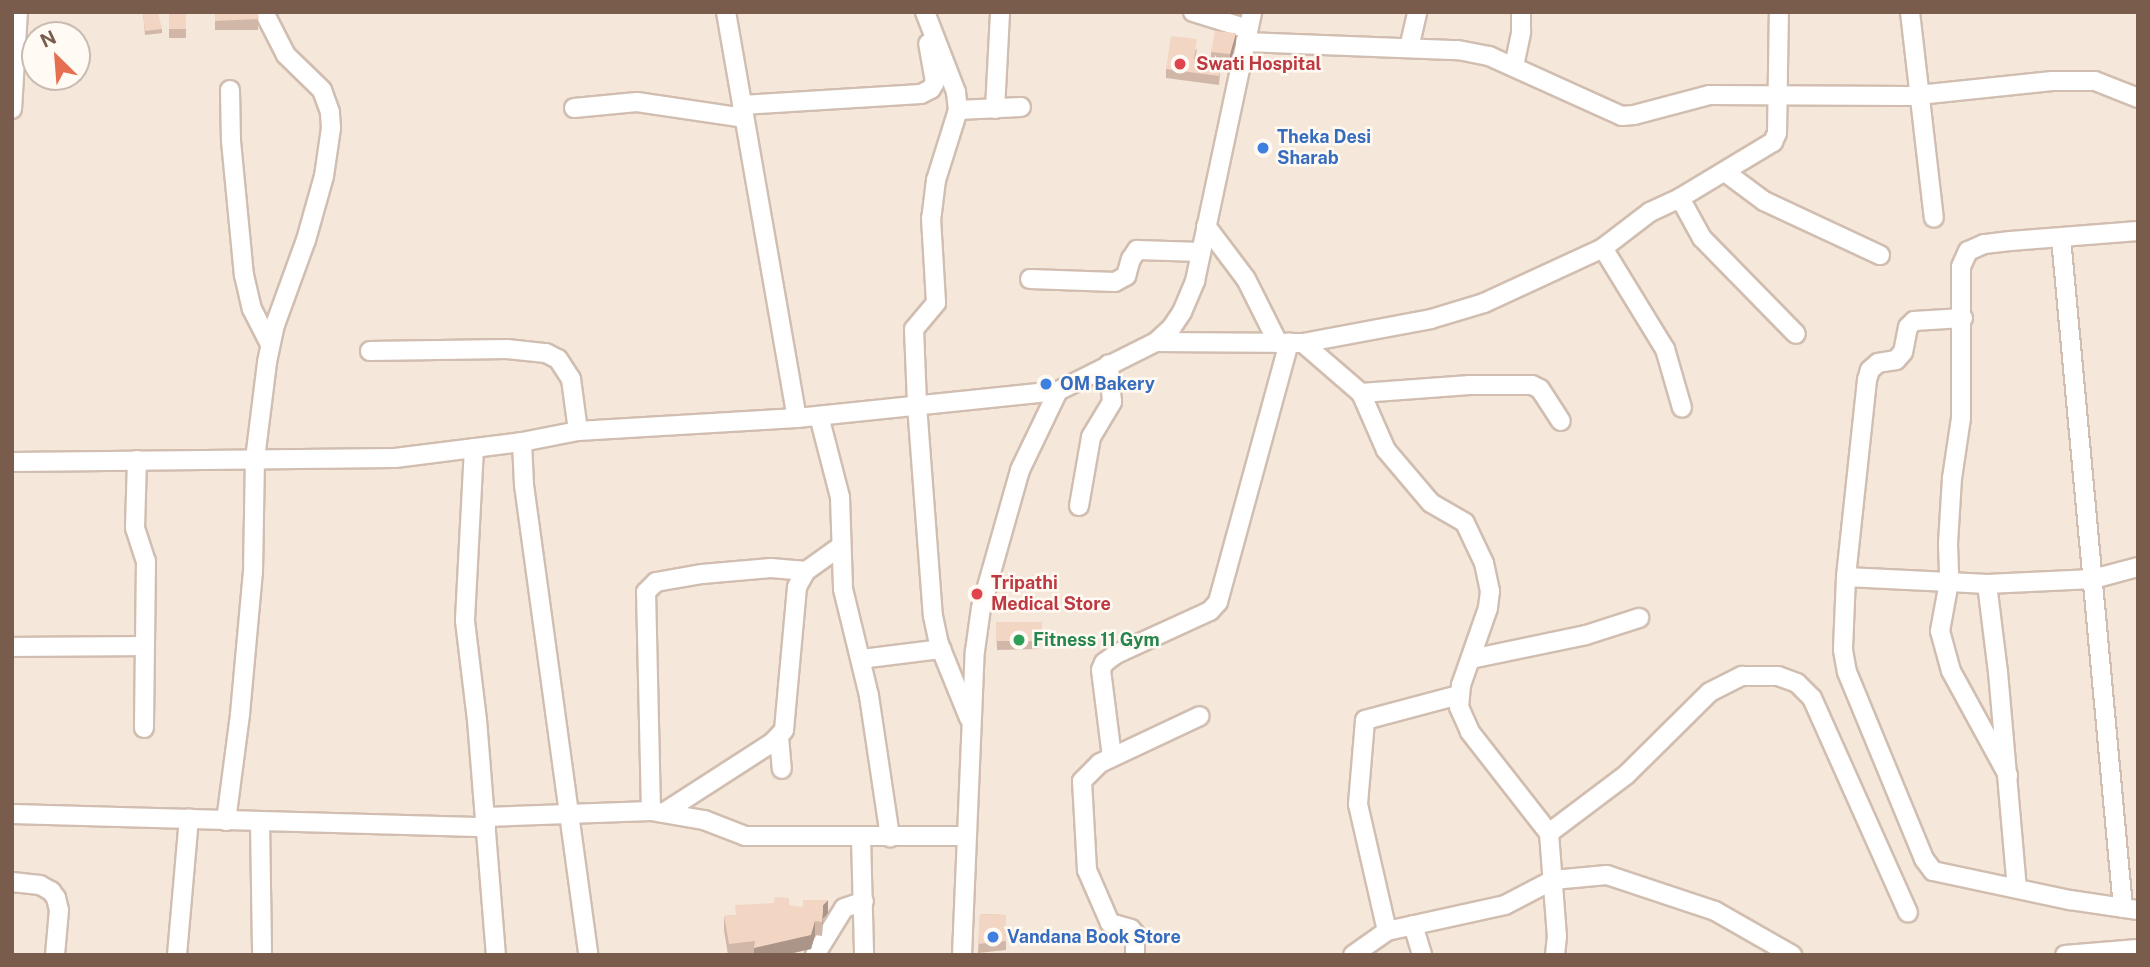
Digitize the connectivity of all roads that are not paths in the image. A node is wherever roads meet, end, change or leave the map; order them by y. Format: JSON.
{"nodes":[{"id":1,"x":18,"y":12,"type":"edge"},
{"id":2,"x":264,"y":12,"type":"edge"},
{"id":3,"x":726,"y":12,"type":"edge"},
{"id":4,"x":922,"y":12,"type":"edge"},
{"id":5,"x":1000,"y":12,"type":"edge"},
{"id":6,"x":1193,"y":12,"type":"edge"},
{"id":7,"x":1417,"y":12,"type":"edge"},
{"id":8,"x":1521,"y":12,"type":"edge"},
{"id":9,"x":1779,"y":12,"type":"edge"},
{"id":10,"x":1910,"y":12,"type":"edge"},
{"id":11,"x":1249,"y":28,"type":"edge"},
{"id":12,"x":1409,"y":48,"type":"junction"},
{"id":13,"x":1514,"y":66,"type":"junction"},
{"id":14,"x":230,"y":90,"type":"dead end"},
{"id":15,"x":1920,"y":95,"type":"junction"},
{"id":16,"x":1776,"y":96,"type":"junction"},
{"id":17,"x":2138,"y":98,"type":"edge"},
{"id":18,"x":1021,"y":107,"type":"dead end"},
{"id":19,"x":12,"y":108,"type":"edge"},
{"id":20,"x":574,"y":108,"type":"dead end"},
{"id":21,"x":995,"y":109,"type":"junction"},
{"id":22,"x":958,"y":110,"type":"junction"},
{"id":23,"x":743,"y":112,"type":"junction"},
{"id":24,"x":1725,"y":172,"type":"junction"},
{"id":25,"x":1680,"y":198,"type":"junction"},
{"id":26,"x":1934,"y":218,"type":"dead end"},
{"id":27,"x":1206,"y":226,"type":"junction"},
{"id":28,"x":2138,"y":231,"type":"edge"},
{"id":29,"x":2061,"y":238,"type":"junction"},
{"id":30,"x":1603,"y":248,"type":"junction"},
{"id":31,"x":1200,"y":252,"type":"junction"},
{"id":32,"x":1880,"y":255,"type":"dead end"},
{"id":33,"x":1030,"y":279,"type":"dead end"},
{"id":34,"x":1963,"y":318,"type":"junction"},
{"id":35,"x":1796,"y":334,"type":"dead end"},
{"id":36,"x":1156,"y":342,"type":"junction"},
{"id":37,"x":1290,"y":343,"type":"junction"},
{"id":38,"x":271,"y":344,"type":"junction"},
{"id":39,"x":370,"y":351,"type":"dead end"},
{"id":40,"x":1109,"y":364,"type":"junction"},
{"id":41,"x":1058,"y":391,"type":"junction"},
{"id":42,"x":1361,"y":393,"type":"junction"},
{"id":43,"x":917,"y":405,"type":"junction"},
{"id":44,"x":1682,"y":408,"type":"dead end"},
{"id":45,"x":819,"y":415,"type":"junction"},
{"id":46,"x":797,"y":418,"type":"junction"},
{"id":47,"x":1561,"y":421,"type":"dead end"},
{"id":48,"x":578,"y":431,"type":"junction"},
{"id":49,"x":522,"y":442,"type":"junction"},
{"id":50,"x":474,"y":448,"type":"junction"},
{"id":51,"x":255,"y":459,"type":"junction"},
{"id":52,"x":137,"y":460,"type":"junction"},
{"id":53,"x":12,"y":462,"type":"edge"},
{"id":54,"x":1079,"y":506,"type":"dead end"},
{"id":55,"x":841,"y":546,"type":"junction"},
{"id":56,"x":2138,"y":567,"type":"edge"},
{"id":57,"x":806,"y":570,"type":"junction"},
{"id":58,"x":1846,"y":577,"type":"junction"},
{"id":59,"x":2093,"y":579,"type":"junction"},
{"id":60,"x":1949,"y":582,"type":"junction"},
{"id":61,"x":1987,"y":583,"type":"junction"},
{"id":62,"x":1639,"y":618,"type":"dead end"},
{"id":63,"x":144,"y":646,"type":"junction"},
{"id":64,"x":12,"y":647,"type":"edge"},
{"id":65,"x":941,"y":649,"type":"junction"},
{"id":66,"x":861,"y":659,"type":"junction"},
{"id":67,"x":1471,"y":659,"type":"junction"},
{"id":68,"x":1459,"y":695,"type":"junction"},
{"id":69,"x":1200,"y":716,"type":"dead end"},
{"id":70,"x":971,"y":724,"type":"junction"},
{"id":71,"x":144,"y":728,"type":"dead end"},
{"id":72,"x":779,"y":737,"type":"junction"},
{"id":73,"x":1112,"y":757,"type":"junction"},
{"id":74,"x":782,"y":769,"type":"dead end"},
{"id":75,"x":2008,"y":775,"type":"junction"},
{"id":76,"x":657,"y":812,"type":"junction"},
{"id":77,"x":569,"y":813,"type":"junction"},
{"id":78,"x":12,"y":814,"type":"edge"},
{"id":79,"x":189,"y":819,"type":"junction"},
{"id":80,"x":226,"y":821,"type":"junction"},
{"id":81,"x":260,"y":822,"type":"junction"},
{"id":82,"x":486,"y":822,"type":"junction"},
{"id":83,"x":1549,"y":833,"type":"junction"},
{"id":84,"x":966,"y":836,"type":"junction"},
{"id":85,"x":861,"y":837,"type":"junction"},
{"id":86,"x":890,"y":837,"type":"junction"},
{"id":87,"x":1553,"y":880,"type":"junction"},
{"id":88,"x":12,"y":882,"type":"edge"},
{"id":89,"x":2017,"y":888,"type":"junction"},
{"id":90,"x":864,"y":901,"type":"junction"},
{"id":91,"x":2131,"y":909,"type":"edge"},
{"id":92,"x":1908,"y":913,"type":"dead end"},
{"id":93,"x":1413,"y":925,"type":"junction"},
{"id":94,"x":1387,"y":931,"type":"junction"},
{"id":95,"x":2138,"y":948,"type":"edge"},
{"id":96,"x":55,"y":955,"type":"edge"},
{"id":97,"x":177,"y":955,"type":"edge"},
{"id":98,"x":262,"y":955,"type":"edge"},
{"id":99,"x":496,"y":955,"type":"edge"},
{"id":100,"x":588,"y":955,"type":"edge"},
{"id":101,"x":816,"y":955,"type":"edge"},
{"id":102,"x":864,"y":955,"type":"edge"},
{"id":103,"x":962,"y":955,"type":"edge"},
{"id":104,"x":1135,"y":955,"type":"edge"},
{"id":105,"x":1353,"y":955,"type":"edge"},
{"id":106,"x":1422,"y":955,"type":"edge"},
{"id":107,"x":1555,"y":955,"type":"edge"},
{"id":108,"x":1792,"y":955,"type":"edge"},
{"id":109,"x":2065,"y":955,"type":"edge"}],
"edges":[{"from":1,"to":19,"type":"street"},
{"from":2,"to":38,"type":"street"},
{"from":3,"to":23,"type":"street"},
{"from":4,"to":22,"type":"street"},
{"from":4,"to":23,"type":"street"},
{"from":5,"to":21,"type":"street"},
{"from":6,"to":11,"type":"street"},
{"from":7,"to":12,"type":"street"},
{"from":8,"to":13,"type":"street"},
{"from":9,"to":16,"type":"street"},
{"from":10,"to":15,"type":"street"},
{"from":11,"to":12,"type":"street"},
{"from":11,"to":27,"type":"street"},
{"from":12,"to":13,"type":"street"},
{"from":13,"to":16,"type":"street"},
{"from":14,"to":38,"type":"street"},
{"from":15,"to":16,"type":"street"},
{"from":15,"to":17,"type":"street"},
{"from":15,"to":26,"type":"street"},
{"from":16,"to":24,"type":"street"},
{"from":18,"to":21,"type":"street"},
{"from":20,"to":23,"type":"street"},
{"from":21,"to":22,"type":"street"},
{"from":22,"to":43,"type":"street"},
{"from":23,"to":46,"type":"street"},
{"from":24,"to":25,"type":"street"},
{"from":24,"to":32,"type":"street"},
{"from":25,"to":30,"type":"street"},
{"from":25,"to":35,"type":"street"},
{"from":27,"to":31,"type":"street"},
{"from":27,"to":37,"type":"street"},
{"from":28,"to":29,"type":"street"},
{"from":29,"to":34,"type":"street"},
{"from":29,"to":59,"type":"street"},
{"from":30,"to":37,"type":"street"},
{"from":30,"to":44,"type":"street"},
{"from":31,"to":33,"type":"street"},
{"from":31,"to":36,"type":"street"},
{"from":34,"to":58,"type":"street"},
{"from":34,"to":60,"type":"street"},
{"from":36,"to":37,"type":"street"},
{"from":36,"to":40,"type":"street"},
{"from":37,"to":42,"type":"street"},
{"from":37,"to":73,"type":"street"},
{"from":38,"to":51,"type":"street"},
{"from":39,"to":48,"type":"street"},
{"from":40,"to":41,"type":"street"},
{"from":40,"to":54,"type":"street"},
{"from":41,"to":43,"type":"street"},
{"from":41,"to":70,"type":"street"},
{"from":42,"to":47,"type":"street"},
{"from":42,"to":67,"type":"street"},
{"from":43,"to":45,"type":"street"},
{"from":43,"to":65,"type":"street"},
{"from":45,"to":46,"type":"street"},
{"from":45,"to":55,"type":"street"},
{"from":46,"to":48,"type":"street"},
{"from":48,"to":49,"type":"street"},
{"from":49,"to":50,"type":"street"},
{"from":49,"to":77,"type":"street"},
{"from":50,"to":51,"type":"street"},
{"from":50,"to":82,"type":"street"},
{"from":51,"to":52,"type":"street"},
{"from":51,"to":80,"type":"street"},
{"from":52,"to":53,"type":"street"},
{"from":52,"to":63,"type":"street"},
{"from":55,"to":57,"type":"street"},
{"from":55,"to":66,"type":"street"},
{"from":56,"to":59,"type":"street"},
{"from":57,"to":72,"type":"street"},
{"from":57,"to":76,"type":"street"},
{"from":58,"to":60,"type":"street"},
{"from":58,"to":89,"type":"street"},
{"from":59,"to":61,"type":"street"},
{"from":59,"to":91,"type":"street"},
{"from":60,"to":61,"type":"street"},
{"from":60,"to":75,"type":"street"},
{"from":61,"to":75,"type":"street"},
{"from":62,"to":67,"type":"street"},
{"from":63,"to":64,"type":"street"},
{"from":63,"to":71,"type":"street"},
{"from":65,"to":66,"type":"street"},
{"from":65,"to":70,"type":"street"},
{"from":66,"to":86,"type":"street"},
{"from":67,"to":68,"type":"street"},
{"from":68,"to":83,"type":"street"},
{"from":68,"to":94,"type":"street"},
{"from":69,"to":73,"type":"street"},
{"from":70,"to":84,"type":"street"},
{"from":72,"to":74,"type":"street"},
{"from":72,"to":76,"type":"street"},
{"from":73,"to":104,"type":"street"},
{"from":75,"to":89,"type":"street"},
{"from":76,"to":77,"type":"street"},
{"from":76,"to":85,"type":"street"},
{"from":77,"to":82,"type":"street"},
{"from":77,"to":100,"type":"street"},
{"from":78,"to":79,"type":"street"},
{"from":79,"to":80,"type":"street"},
{"from":79,"to":97,"type":"street"},
{"from":80,"to":81,"type":"street"},
{"from":81,"to":82,"type":"street"},
{"from":81,"to":98,"type":"street"},
{"from":82,"to":99,"type":"street"},
{"from":83,"to":87,"type":"street"},
{"from":83,"to":92,"type":"street"},
{"from":84,"to":86,"type":"street"},
{"from":84,"to":103,"type":"street"},
{"from":85,"to":86,"type":"street"},
{"from":85,"to":90,"type":"street"},
{"from":87,"to":93,"type":"street"},
{"from":87,"to":107,"type":"street"},
{"from":87,"to":108,"type":"street"},
{"from":88,"to":96,"type":"street"},
{"from":89,"to":91,"type":"street"},
{"from":90,"to":101,"type":"street"},
{"from":90,"to":102,"type":"street"},
{"from":93,"to":94,"type":"street"},
{"from":93,"to":106,"type":"street"},
{"from":94,"to":105,"type":"street"},
{"from":95,"to":109,"type":"street"}]}
